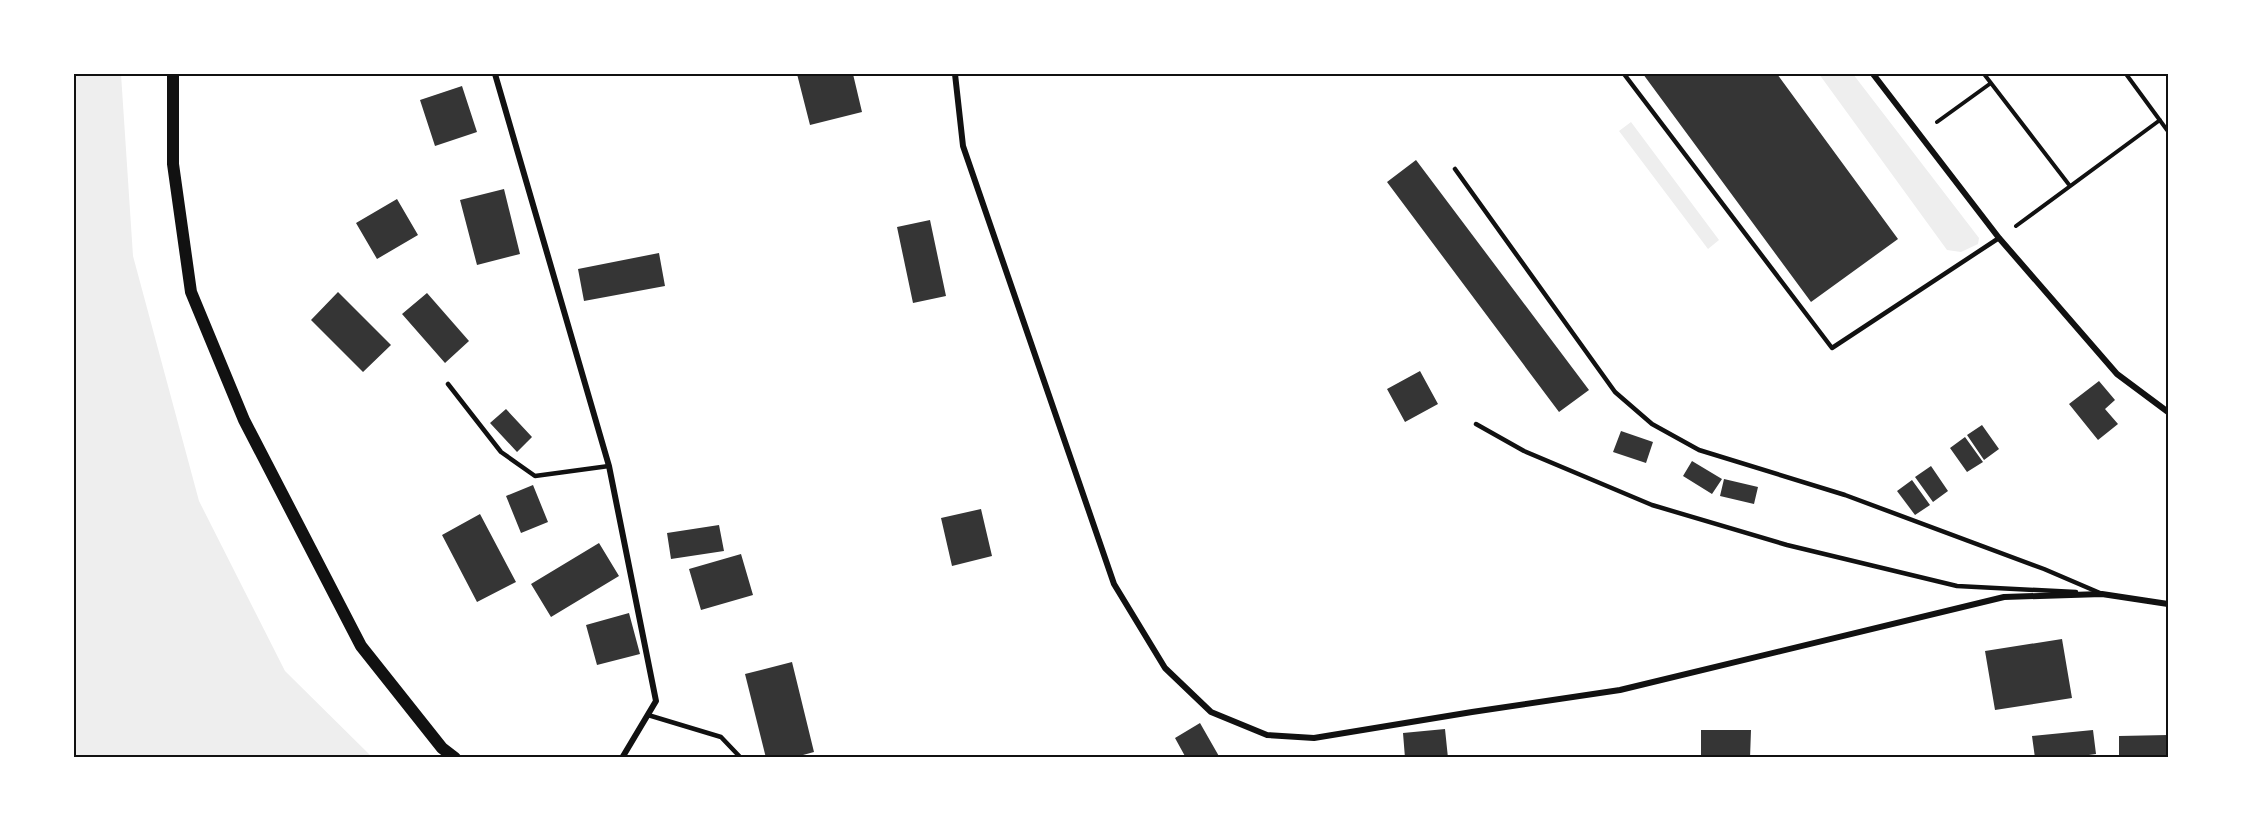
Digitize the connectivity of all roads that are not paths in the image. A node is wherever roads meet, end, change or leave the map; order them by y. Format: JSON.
{"nodes":[{"id":1,"x":173,"y":74,"type":"edge"},
{"id":2,"x":495,"y":74,"type":"edge"},
{"id":3,"x":955,"y":74,"type":"edge"},
{"id":4,"x":1624,"y":74,"type":"edge"},
{"id":5,"x":1873,"y":74,"type":"edge"},
{"id":6,"x":1455,"y":169,"type":"dead end"},
{"id":7,"x":1998,"y":238,"type":"junction"},
{"id":8,"x":448,"y":384,"type":"dead end"},
{"id":9,"x":2169,"y":412,"type":"edge"},
{"id":10,"x":1476,"y":424,"type":"dead end"},
{"id":11,"x":609,"y":466,"type":"junction"},
{"id":12,"x":2102,"y":594,"type":"junction"},
{"id":13,"x":2169,"y":604,"type":"edge"},
{"id":14,"x":648,"y":715,"type":"junction"},
{"id":15,"x":455,"y":758,"type":"edge"},
{"id":16,"x":622,"y":758,"type":"edge"},
{"id":17,"x":741,"y":758,"type":"edge"}],
"edges":[{"from":1,"to":15,"type":"main road"},
{"from":2,"to":11,"type":"street"},
{"from":3,"to":12,"type":"street"},
{"from":4,"to":7,"type":"lane"},
{"from":5,"to":7,"type":"street"},
{"from":6,"to":12,"type":"lane"},
{"from":7,"to":9,"type":"street"},
{"from":8,"to":11,"type":"lane"},
{"from":10,"to":12,"type":"lane"},
{"from":11,"to":14,"type":"street"},
{"from":12,"to":13,"type":"street"},
{"from":14,"to":16,"type":"street"},
{"from":14,"to":17,"type":"lane"}]}
